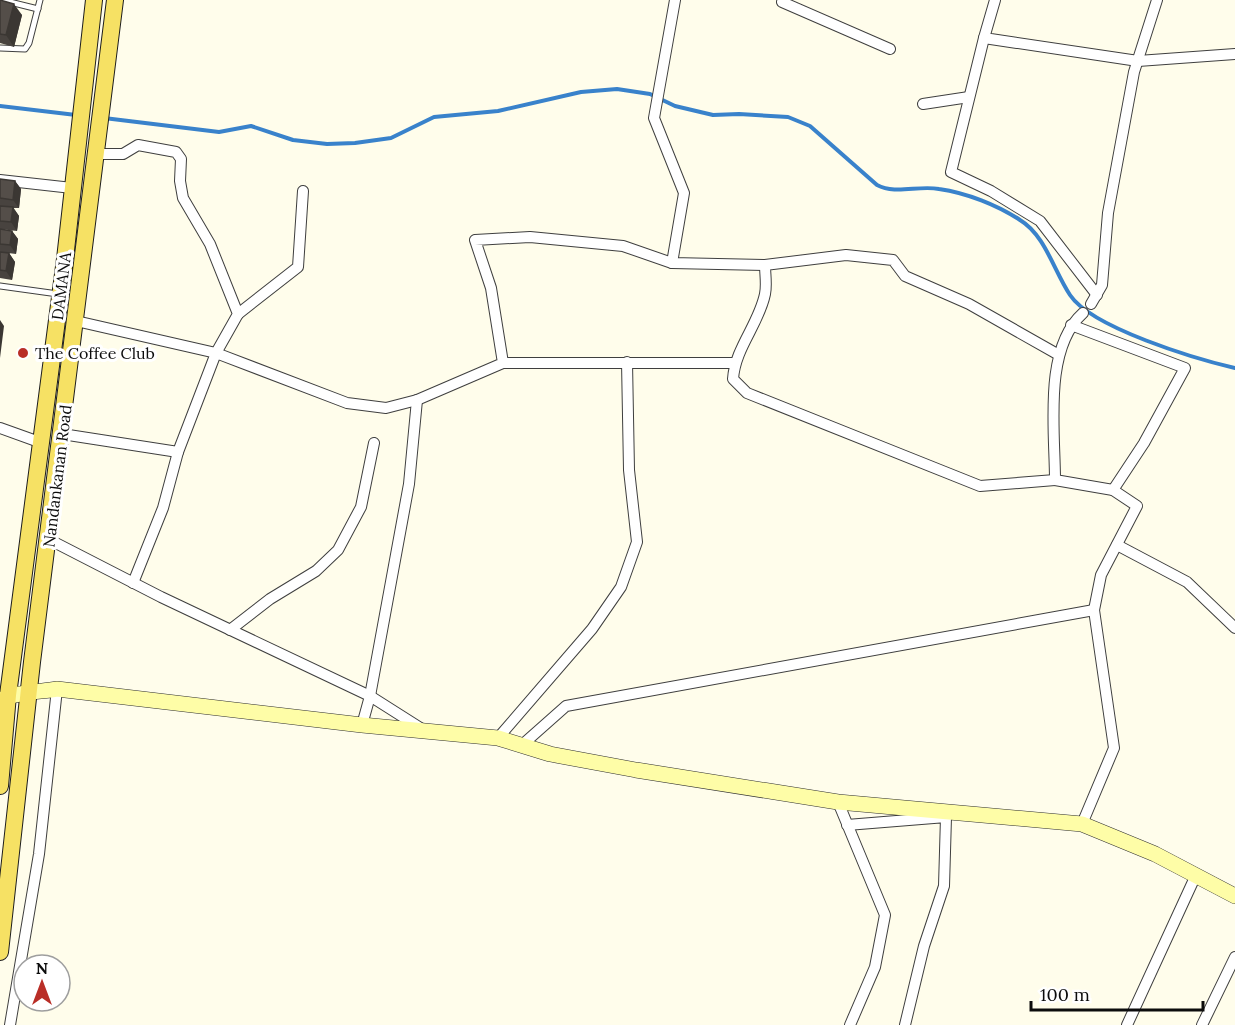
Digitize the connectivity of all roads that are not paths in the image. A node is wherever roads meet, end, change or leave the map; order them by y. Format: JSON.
{"nodes":[{"id":1,"x":2,"y":0,"type":"edge"},
{"id":2,"x":40,"y":0,"type":"edge"},
{"id":3,"x":94,"y":0,"type":"edge"},
{"id":4,"x":115,"y":0,"type":"edge"},
{"id":5,"x":675,"y":0,"type":"edge"},
{"id":6,"x":783,"y":0,"type":"edge"},
{"id":7,"x":995,"y":0,"type":"edge"},
{"id":8,"x":1157,"y":0,"type":"edge"},
{"id":9,"x":38,"y":9,"type":"junction"},
{"id":10,"x":984,"y":38,"type":"junction"},
{"id":11,"x":0,"y":48,"type":"edge"},
{"id":12,"x":890,"y":49,"type":"dead end"},
{"id":13,"x":1235,"y":54,"type":"edge"},
{"id":14,"x":1138,"y":61,"type":"junction"},
{"id":15,"x":969,"y":97,"type":"junction"},
{"id":16,"x":923,"y":104,"type":"dead end"},
{"id":17,"x":98,"y":147,"type":"junction"},
{"id":18,"x":0,"y":180,"type":"edge"},
{"id":19,"x":72,"y":188,"type":"junction"},
{"id":20,"x":303,"y":191,"type":"dead end"},
{"id":21,"x":672,"y":263,"type":"junction"},
{"id":22,"x":765,"y":265,"type":"junction"},
{"id":23,"x":0,"y":286,"type":"edge"},
{"id":24,"x":59,"y":294,"type":"junction"},
{"id":25,"x":238,"y":314,"type":"junction"},
{"id":26,"x":1083,"y":314,"type":"dead end"},
{"id":27,"x":76,"y":321,"type":"junction"},
{"id":28,"x":1071,"y":325,"type":"junction"},
{"id":29,"x":216,"y":353,"type":"junction"},
{"id":30,"x":1059,"y":355,"type":"junction"},
{"id":31,"x":627,"y":362,"type":"junction"},
{"id":32,"x":503,"y":363,"type":"junction"},
{"id":33,"x":734,"y":363,"type":"junction"},
{"id":34,"x":417,"y":400,"type":"junction"},
{"id":35,"x":0,"y":428,"type":"edge"},
{"id":36,"x":62,"y":434,"type":"junction"},
{"id":37,"x":42,"y":443,"type":"junction"},
{"id":38,"x":374,"y":443,"type":"dead end"},
{"id":39,"x":178,"y":452,"type":"junction"},
{"id":40,"x":1055,"y":480,"type":"junction"},
{"id":41,"x":1113,"y":490,"type":"junction"},
{"id":42,"x":48,"y":539,"type":"junction"},
{"id":43,"x":1117,"y":545,"type":"junction"},
{"id":44,"x":133,"y":583,"type":"junction"},
{"id":45,"x":1094,"y":610,"type":"junction"},
{"id":46,"x":1235,"y":628,"type":"edge"},
{"id":47,"x":230,"y":630,"type":"junction"},
{"id":48,"x":57,"y":689,"type":"junction"},
{"id":49,"x":3,"y":694,"type":"edge"},
{"id":50,"x":29,"y":695,"type":"junction"},
{"id":51,"x":370,"y":696,"type":"junction"},
{"id":52,"x":362,"y":725,"type":"junction"},
{"id":53,"x":423,"y":729,"type":"junction"},
{"id":54,"x":498,"y":738,"type":"junction"},
{"id":55,"x":522,"y":745,"type":"junction"},
{"id":56,"x":0,"y":786,"type":"edge"},
{"id":57,"x":838,"y":802,"type":"junction"},
{"id":58,"x":1082,"y":824,"type":"junction"},
{"id":59,"x":847,"y":825,"type":"junction"},
{"id":60,"x":1196,"y":875,"type":"junction"},
{"id":61,"x":1235,"y":896,"type":"edge"},
{"id":62,"x":0,"y":952,"type":"edge"},
{"id":63,"x":1235,"y":957,"type":"edge"},
{"id":64,"x":10,"y":1025,"type":"edge"},
{"id":65,"x":850,"y":1025,"type":"edge"},
{"id":66,"x":905,"y":1025,"type":"edge"},
{"id":67,"x":1127,"y":1025,"type":"edge"},
{"id":68,"x":1202,"y":1025,"type":"edge"}],
"edges":[{"from":1,"to":9,"type":"lane"},
{"from":2,"to":9,"type":"lane"},
{"from":3,"to":19,"type":"main road","name":"DAMANA"},
{"from":4,"to":17,"type":"main road","name":"Nandankanan Road"},
{"from":5,"to":21,"type":"street"},
{"from":6,"to":12,"type":"street"},
{"from":7,"to":10,"type":"street"},
{"from":8,"to":14,"type":"street"},
{"from":9,"to":11,"type":"lane"},
{"from":10,"to":14,"type":"street"},
{"from":10,"to":15,"type":"street"},
{"from":13,"to":14,"type":"street"},
{"from":14,"to":15,"type":"street"},
{"from":15,"to":16,"type":"street"},
{"from":17,"to":25,"type":"street"},
{"from":17,"to":27,"type":"main road","name":"Nandankanan Road"},
{"from":18,"to":19,"type":"street"},
{"from":19,"to":24,"type":"main road","name":"DAMANA"},
{"from":20,"to":25,"type":"street"},
{"from":21,"to":22,"type":"street"},
{"from":21,"to":32,"type":"street"},
{"from":22,"to":30,"type":"street"},
{"from":22,"to":33,"type":"street"},
{"from":23,"to":24,"type":"lane"},
{"from":24,"to":37,"type":"main road","name":"DAMANA"},
{"from":25,"to":29,"type":"street"},
{"from":26,"to":28,"type":"street"},
{"from":27,"to":29,"type":"street"},
{"from":27,"to":36,"type":"main road","name":"Nandankanan Road"},
{"from":28,"to":30,"type":"street"},
{"from":28,"to":41,"type":"street"},
{"from":29,"to":34,"type":"street"},
{"from":29,"to":39,"type":"street"},
{"from":30,"to":40,"type":"street"},
{"from":31,"to":32,"type":"street"},
{"from":31,"to":33,"type":"street"},
{"from":31,"to":54,"type":"street"},
{"from":32,"to":34,"type":"street"},
{"from":33,"to":40,"type":"street"},
{"from":34,"to":51,"type":"street"},
{"from":35,"to":37,"type":"street"},
{"from":36,"to":39,"type":"street"},
{"from":36,"to":42,"type":"main road","name":"Nandankanan Road"},
{"from":37,"to":49,"type":"main road","name":"DAMANA"},
{"from":38,"to":47,"type":"street"},
{"from":39,"to":44,"type":"street"},
{"from":40,"to":41,"type":"street"},
{"from":41,"to":43,"type":"street"},
{"from":42,"to":44,"type":"street"},
{"from":42,"to":50,"type":"main road","name":"Nandankanan Road"},
{"from":43,"to":45,"type":"street"},
{"from":43,"to":46,"type":"street"},
{"from":44,"to":47,"type":"street"},
{"from":45,"to":55,"type":"street"},
{"from":45,"to":58,"type":"street"},
{"from":47,"to":51,"type":"street"},
{"from":48,"to":50,"type":"street"},
{"from":48,"to":52,"type":"street"},
{"from":48,"to":64,"type":"street"},
{"from":49,"to":50,"type":"street"},
{"from":49,"to":56,"type":"main road","name":"DAMANA"},
{"from":50,"to":62,"type":"main road","name":"Nandankanan Road"},
{"from":51,"to":52,"type":"street"},
{"from":51,"to":53,"type":"street"},
{"from":52,"to":53,"type":"street"},
{"from":53,"to":54,"type":"street"},
{"from":54,"to":55,"type":"street"},
{"from":55,"to":57,"type":"street"},
{"from":57,"to":58,"type":"street"},
{"from":57,"to":59,"type":"street"},
{"from":58,"to":60,"type":"street"},
{"from":59,"to":65,"type":"street"},
{"from":59,"to":66,"type":"street"},
{"from":60,"to":61,"type":"street"},
{"from":60,"to":67,"type":"street"},
{"from":63,"to":68,"type":"street"}]}
